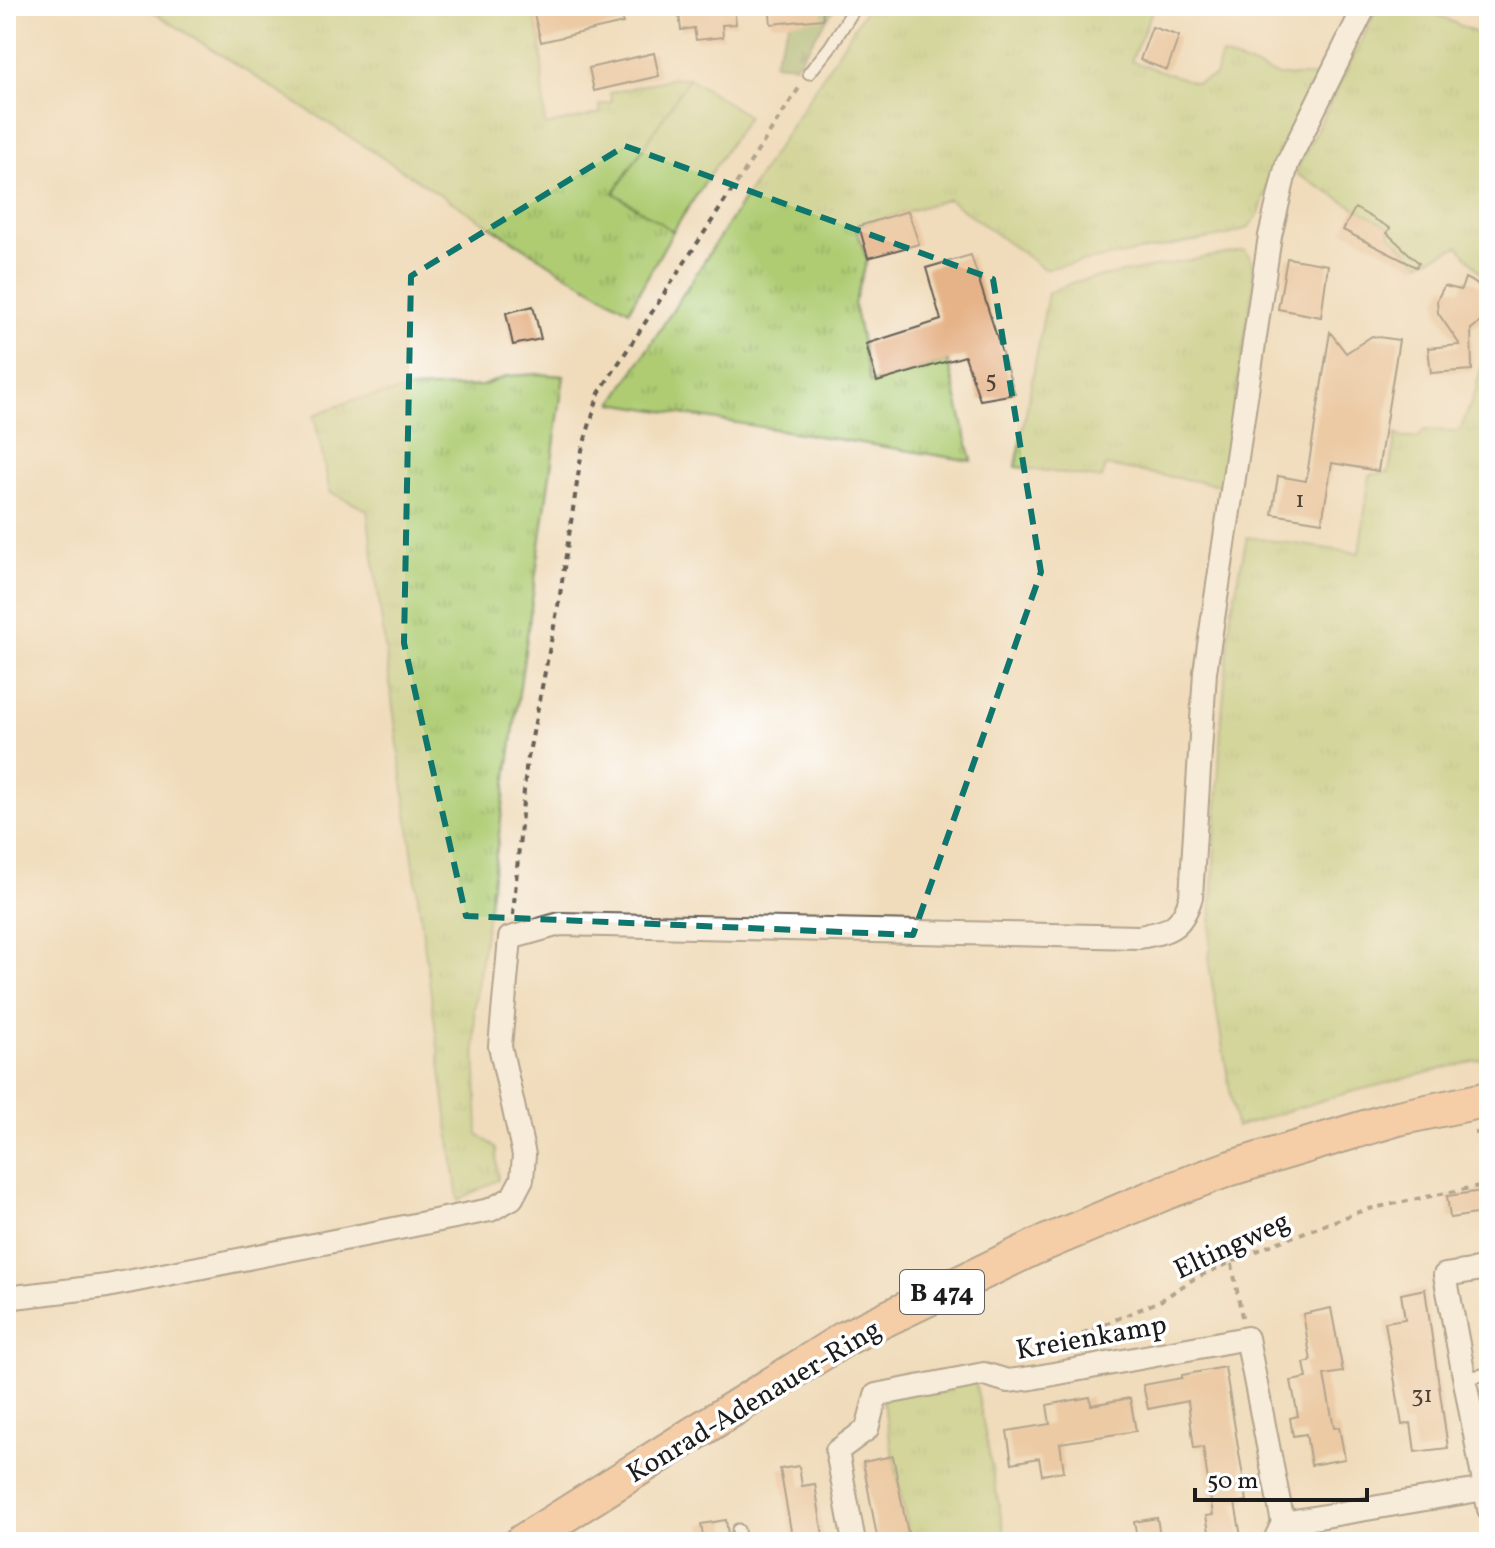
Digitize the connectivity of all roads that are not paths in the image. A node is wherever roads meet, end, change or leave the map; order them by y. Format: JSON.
{"nodes":[{"id":1,"x":856,"y":6,"type":"edge"},
{"id":2,"x":1365,"y":6,"type":"edge"},
{"id":3,"x":809,"y":73,"type":"road end"},
{"id":4,"x":1489,"y":1099,"type":"edge"},
{"id":5,"x":1489,"y":1268,"type":"edge"},
{"id":6,"x":6,"y":1298,"type":"edge"},
{"id":7,"x":1489,"y":1374,"type":"edge"},
{"id":8,"x":1465,"y":1378,"type":"junction"},
{"id":9,"x":1487,"y":1499,"type":"edge"},
{"id":10,"x":1278,"y":1532,"type":"edge"},
{"id":11,"x":522,"y":1542,"type":"edge"},
{"id":12,"x":854,"y":1542,"type":"edge"}],
"edges":[{"from":1,"to":3,"type":"lane"},
{"from":2,"to":6,"type":"street"},
{"from":4,"to":11,"type":"main road","name":"Konrad-Adenauer-Ring","number":"B 474"},
{"from":5,"to":8,"type":"street"},
{"from":7,"to":8,"type":"lane"},
{"from":8,"to":9,"type":"street"},
{"from":9,"to":10,"type":"street"},
{"from":10,"to":12,"type":"street","name":"Kreienkamp"}]}
